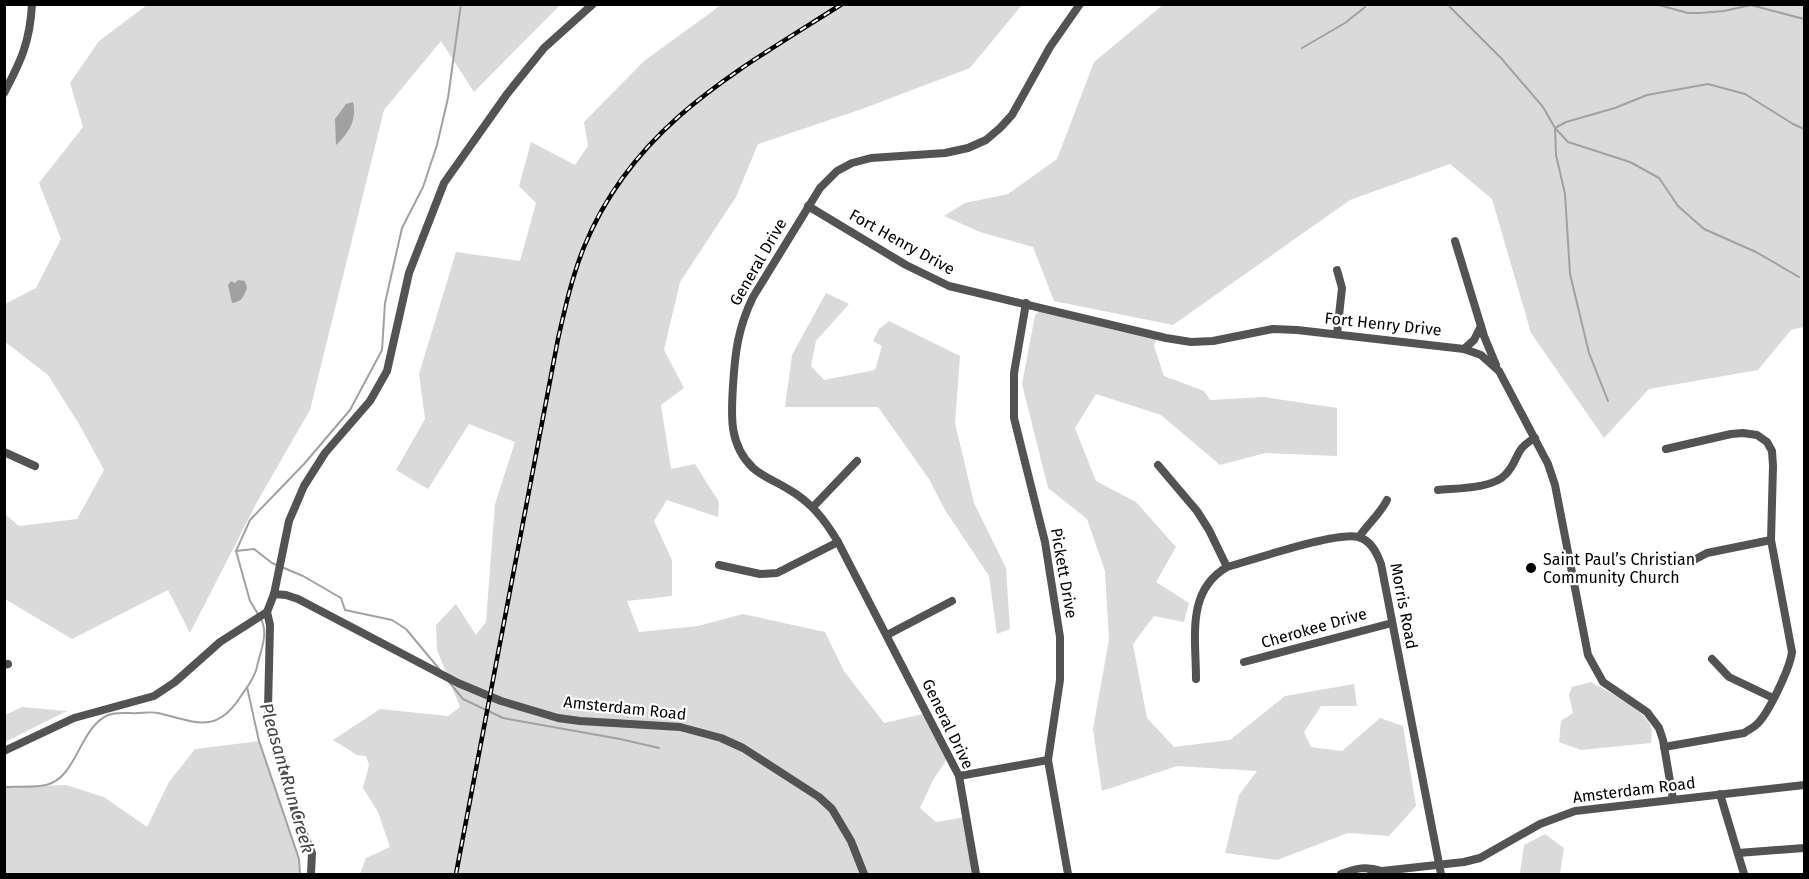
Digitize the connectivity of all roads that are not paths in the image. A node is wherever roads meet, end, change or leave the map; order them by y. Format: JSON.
{"nodes":[{"id":1,"x":33,"y":4,"type":"edge"},
{"id":2,"x":593,"y":4,"type":"edge"},
{"id":3,"x":1080,"y":4,"type":"edge"},
{"id":4,"x":5,"y":92,"type":"edge"},
{"id":5,"x":808,"y":206,"type":"junction"},
{"id":6,"x":1455,"y":241,"type":"dead end"},
{"id":7,"x":1337,"y":270,"type":"dead end"},
{"id":8,"x":1026,"y":303,"type":"junction"},
{"id":9,"x":1481,"y":326,"type":"junction"},
{"id":10,"x":1337,"y":334,"type":"junction"},
{"id":11,"x":1464,"y":349,"type":"junction"},
{"id":12,"x":1499,"y":371,"type":"junction"},
{"id":13,"x":1535,"y":438,"type":"junction"},
{"id":14,"x":1666,"y":449,"type":"dead end"},
{"id":15,"x":4,"y":452,"type":"edge"},
{"id":16,"x":857,"y":461,"type":"dead end"},
{"id":17,"x":1158,"y":465,"type":"dead end"},
{"id":18,"x":35,"y":466,"type":"dead end"},
{"id":19,"x":1438,"y":490,"type":"dead end"},
{"id":20,"x":1387,"y":500,"type":"dead end"},
{"id":21,"x":813,"y":507,"type":"junction"},
{"id":22,"x":1359,"y":537,"type":"junction"},
{"id":23,"x":1771,"y":540,"type":"junction"},
{"id":24,"x":838,"y":542,"type":"junction"},
{"id":25,"x":1692,"y":561,"type":"dead end"},
{"id":26,"x":720,"y":565,"type":"dead end"},
{"id":27,"x":1227,"y":567,"type":"junction"},
{"id":28,"x":274,"y":594,"type":"junction"},
{"id":29,"x":952,"y":601,"type":"dead end"},
{"id":30,"x":265,"y":613,"type":"junction"},
{"id":31,"x":1392,"y":623,"type":"junction"},
{"id":32,"x":887,"y":635,"type":"junction"},
{"id":33,"x":1712,"y":659,"type":"dead end"},
{"id":34,"x":1244,"y":662,"type":"dead end"},
{"id":35,"x":1196,"y":679,"type":"dead end"},
{"id":36,"x":1773,"y":698,"type":"junction"},
{"id":37,"x":1664,"y":747,"type":"junction"},
{"id":38,"x":4,"y":751,"type":"edge"},
{"id":39,"x":1048,"y":760,"type":"junction"},
{"id":40,"x":959,"y":776,"type":"junction"},
{"id":41,"x":1804,"y":785,"type":"edge"},
{"id":42,"x":1720,"y":794,"type":"junction"},
{"id":43,"x":1673,"y":799,"type":"junction"},
{"id":44,"x":1804,"y":848,"type":"edge"},
{"id":45,"x":1738,"y":853,"type":"junction"},
{"id":46,"x":1439,"y":864,"type":"junction"},
{"id":47,"x":1382,"y":871,"type":"junction"},
{"id":48,"x":311,"y":874,"type":"edge"},
{"id":49,"x":864,"y":874,"type":"edge"},
{"id":50,"x":976,"y":874,"type":"edge"},
{"id":51,"x":1068,"y":874,"type":"edge"},
{"id":52,"x":1341,"y":874,"type":"edge"},
{"id":53,"x":1371,"y":874,"type":"edge"},
{"id":54,"x":1441,"y":874,"type":"edge"},
{"id":55,"x":1744,"y":874,"type":"edge"}],
"edges":[{"from":1,"to":4,"type":"street"},
{"from":2,"to":28,"type":"street"},
{"from":3,"to":5,"type":"street","name":"General Drive"},
{"from":5,"to":8,"type":"street","name":"Fort Henry Drive"},
{"from":5,"to":21,"type":"street","name":"General Drive"},
{"from":6,"to":9,"type":"street"},
{"from":7,"to":10,"type":"street"},
{"from":8,"to":10,"type":"street","name":"Fort Henry Drive"},
{"from":8,"to":39,"type":"street","name":"Pickett Drive"},
{"from":9,"to":11,"type":"street"},
{"from":9,"to":12,"type":"street"},
{"from":10,"to":11,"type":"street","name":"Fort Henry Drive"},
{"from":11,"to":12,"type":"street","name":"Fort Henry Drive"},
{"from":12,"to":13,"type":"street","name":"Fort Henry Drive"},
{"from":13,"to":19,"type":"street"},
{"from":13,"to":37,"type":"street","name":"Fort Henry Drive"},
{"from":14,"to":23,"type":"street"},
{"from":15,"to":18,"type":"street"},
{"from":16,"to":21,"type":"street"},
{"from":17,"to":27,"type":"street"},
{"from":20,"to":22,"type":"street"},
{"from":21,"to":24,"type":"street","name":"General Drive"},
{"from":22,"to":27,"type":"street"},
{"from":22,"to":31,"type":"street","name":"Morris Road"},
{"from":23,"to":25,"type":"street"},
{"from":23,"to":36,"type":"street"},
{"from":24,"to":26,"type":"street"},
{"from":24,"to":32,"type":"street","name":"General Drive"},
{"from":27,"to":35,"type":"street"},
{"from":28,"to":30,"type":"street"},
{"from":28,"to":49,"type":"street","name":"Amsterdam Road"},
{"from":29,"to":32,"type":"street"},
{"from":30,"to":38,"type":"street"},
{"from":30,"to":48,"type":"street"},
{"from":31,"to":34,"type":"street","name":"Cherokee Drive"},
{"from":31,"to":46,"type":"street","name":"Morris Road"},
{"from":32,"to":40,"type":"street","name":"General Drive"},
{"from":33,"to":36,"type":"street"},
{"from":36,"to":37,"type":"street"},
{"from":37,"to":43,"type":"street","name":"Fort Henry Drive"},
{"from":39,"to":40,"type":"street"},
{"from":39,"to":51,"type":"street","name":"Pickett Drive"},
{"from":40,"to":50,"type":"street","name":"General Drive"},
{"from":41,"to":42,"type":"street","name":"Amsterdam Road"},
{"from":42,"to":43,"type":"street","name":"Amsterdam Road"},
{"from":42,"to":45,"type":"street"},
{"from":43,"to":46,"type":"street","name":"Amsterdam Road"},
{"from":44,"to":45,"type":"street"},
{"from":45,"to":55,"type":"street"},
{"from":46,"to":47,"type":"street","name":"Amsterdam Road"},
{"from":46,"to":54,"type":"street","name":"Morris Road"},
{"from":47,"to":52,"type":"street"},
{"from":47,"to":53,"type":"street","name":"Amsterdam Road"}]}
